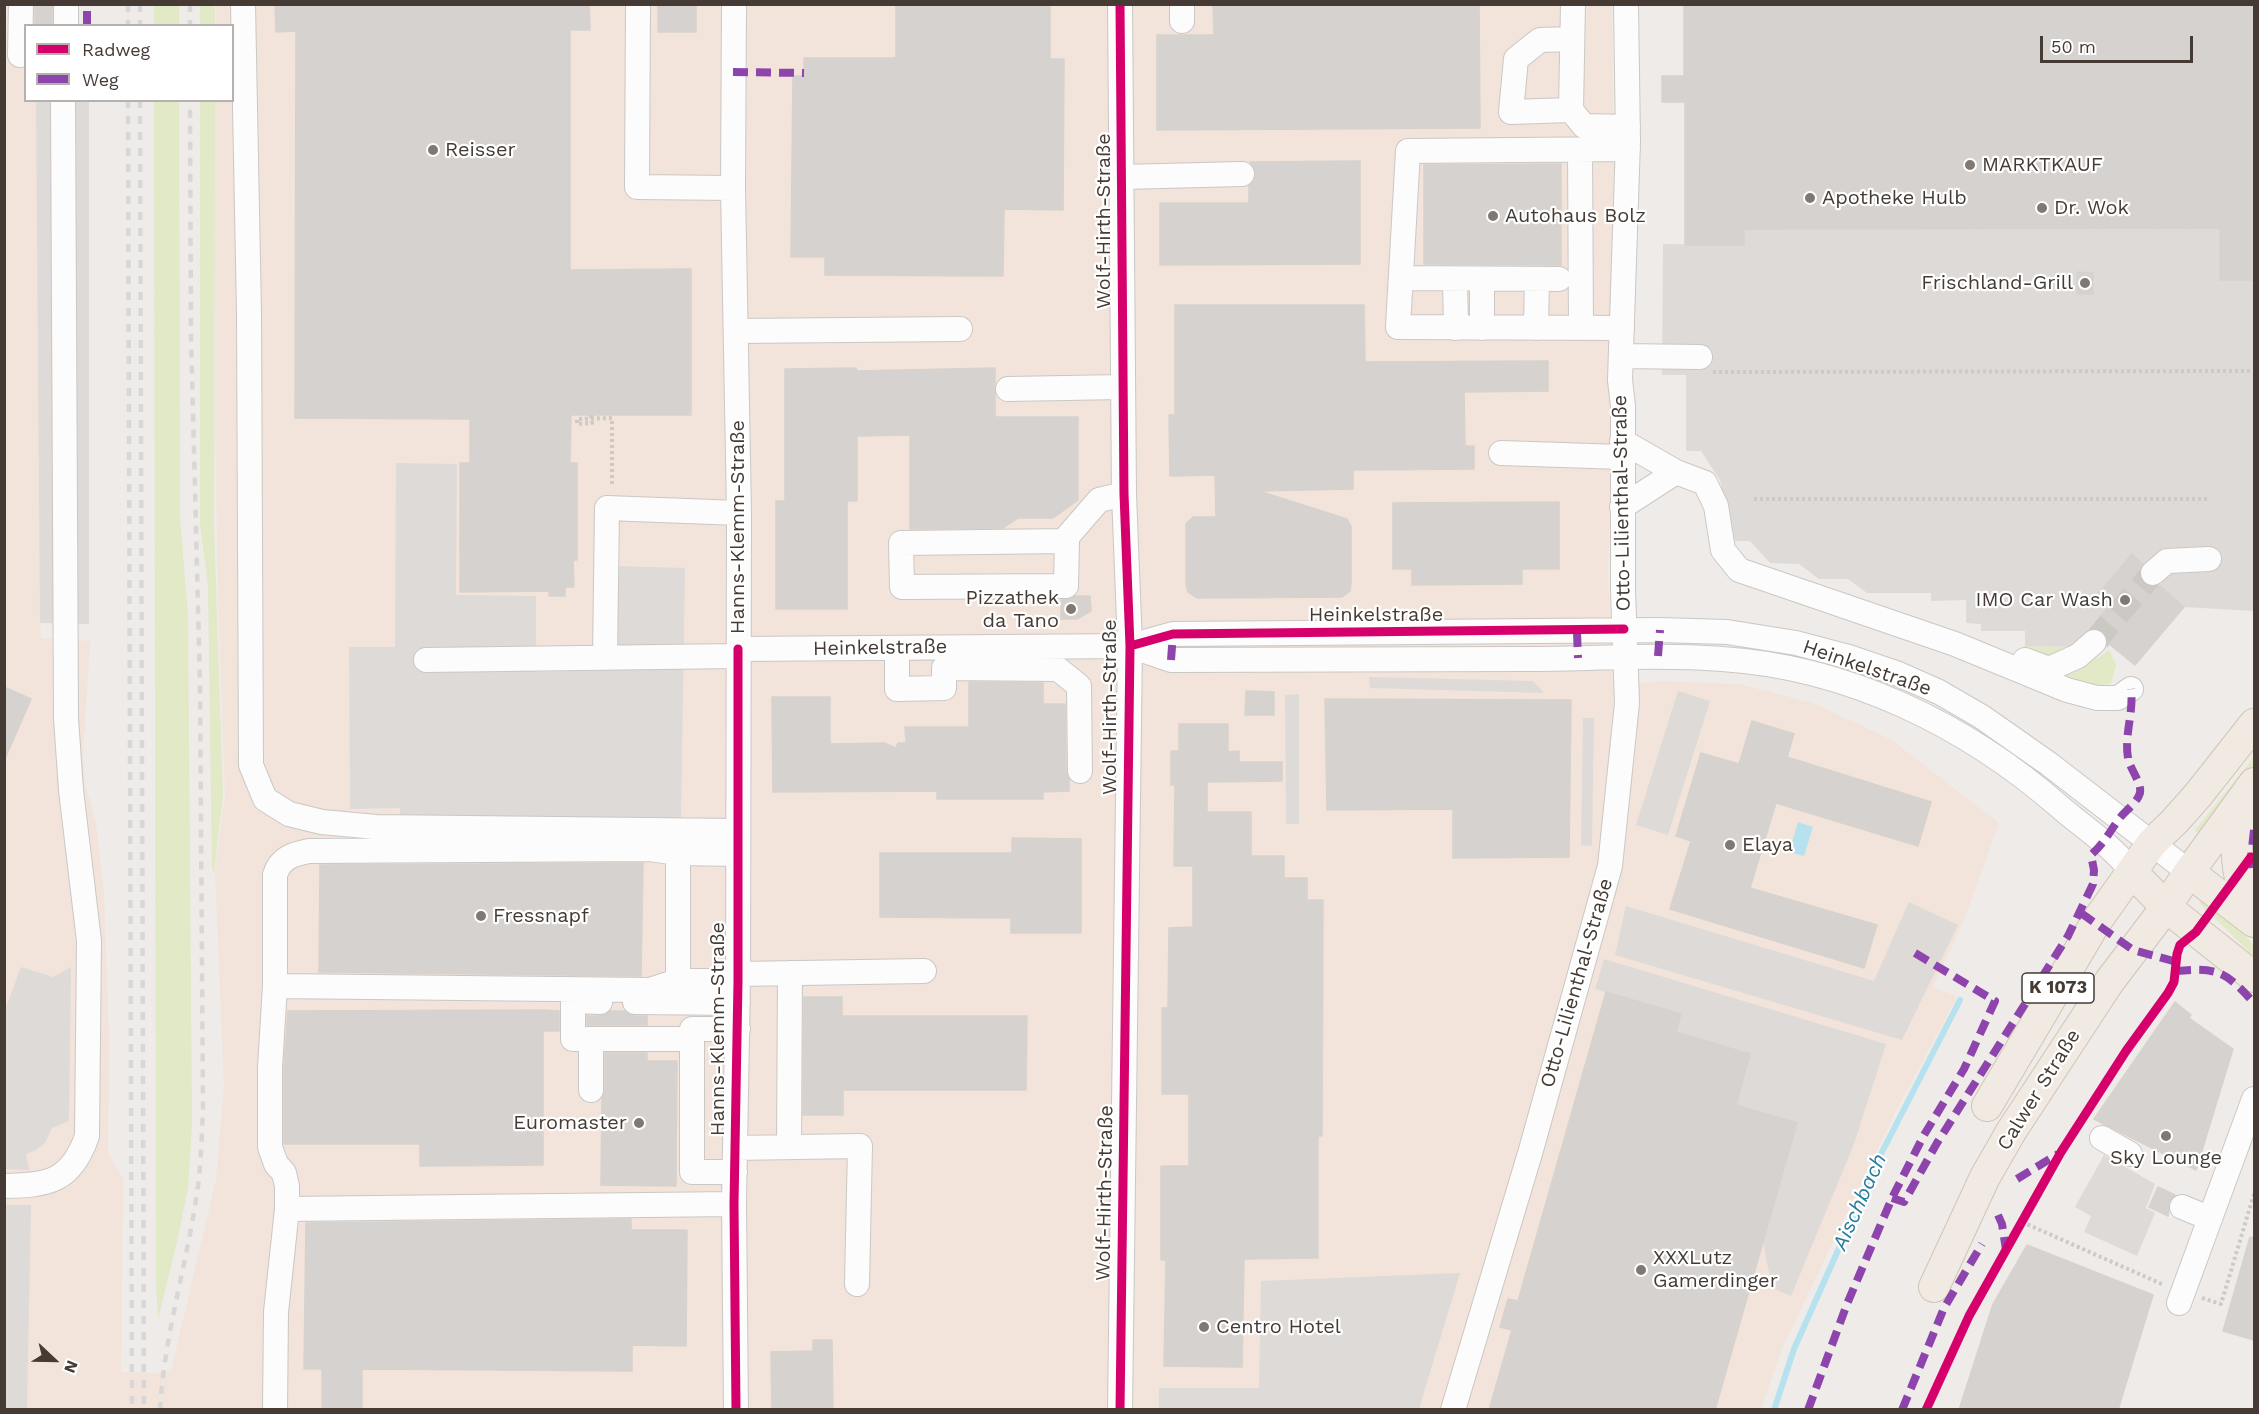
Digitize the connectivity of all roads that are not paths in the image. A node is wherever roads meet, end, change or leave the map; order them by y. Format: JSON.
{"nodes":[{"id":1,"x":21,"y":4,"type":"edge"},
{"id":2,"x":66,"y":4,"type":"edge"},
{"id":3,"x":243,"y":4,"type":"edge"},
{"id":4,"x":638,"y":4,"type":"edge"},
{"id":5,"x":734,"y":4,"type":"edge"},
{"id":6,"x":1120,"y":4,"type":"edge"},
{"id":7,"x":1573,"y":4,"type":"edge"},
{"id":8,"x":1626,"y":4,"type":"edge"},
{"id":9,"x":66,"y":24,"type":"edge"},
{"id":10,"x":1572,"y":39,"type":"junction"},
{"id":11,"x":17,"y":55,"type":"edge"},
{"id":12,"x":63,"y":102,"type":"edge"},
{"id":13,"x":1571,"y":110,"type":"junction"},
{"id":14,"x":1628,"y":138,"type":"junction"},
{"id":15,"x":1581,"y":150,"type":"junction"},
{"id":16,"x":1242,"y":174,"type":"dead end"},
{"id":17,"x":1122,"y":177,"type":"junction"},
{"id":18,"x":734,"y":188,"type":"junction"},
{"id":19,"x":1401,"y":278,"type":"junction"},
{"id":20,"x":1455,"y":279,"type":"junction"},
{"id":21,"x":1482,"y":279,"type":"junction"},
{"id":22,"x":1456,"y":327,"type":"junction"},
{"id":23,"x":1482,"y":328,"type":"junction"},
{"id":24,"x":1536,"y":328,"type":"junction"},
{"id":25,"x":1581,"y":328,"type":"junction"},
{"id":26,"x":1622,"y":328,"type":"junction"},
{"id":27,"x":960,"y":329,"type":"dead end"},
{"id":28,"x":736,"y":331,"type":"junction"},
{"id":29,"x":1621,"y":356,"type":"junction"},
{"id":30,"x":1704,"y":364,"type":"road end"},
{"id":31,"x":1123,"y":387,"type":"junction"},
{"id":32,"x":1008,"y":389,"type":"dead end"},
{"id":33,"x":1622,"y":449,"type":"junction"},
{"id":34,"x":1502,"y":453,"type":"dead end"},
{"id":35,"x":1676,"y":472,"type":"junction"},
{"id":36,"x":1124,"y":494,"type":"junction"},
{"id":37,"x":1622,"y":507,"type":"junction"},
{"id":38,"x":739,"y":513,"type":"junction"},
{"id":39,"x":1067,"y":542,"type":"junction"},
{"id":40,"x":2209,"y":559,"type":"dead end"},
{"id":41,"x":2153,"y":573,"type":"tunnel mouth"},
{"id":42,"x":1624,"y":630,"type":"junction"},
{"id":43,"x":2094,"y":642,"type":"tunnel mouth"},
{"id":44,"x":1130,"y":646,"type":"junction"},
{"id":45,"x":897,"y":648,"type":"junction"},
{"id":46,"x":738,"y":653,"type":"junction"},
{"id":47,"x":1625,"y":657,"type":"junction"},
{"id":48,"x":605,"y":658,"type":"junction"},
{"id":49,"x":426,"y":660,"type":"dead end"},
{"id":50,"x":2008,"y":660,"type":"junction"},
{"id":51,"x":2131,"y":689,"type":"dead end"},
{"id":52,"x":2254,"y":724,"type":"edge"},
{"id":53,"x":1080,"y":771,"type":"dead end"},
{"id":54,"x":2251,"y":788,"type":"edge"},
{"id":55,"x":737,"y":842,"type":"junction"},
{"id":56,"x":2152,"y":843,"type":"junction"},
{"id":57,"x":678,"y":854,"type":"junction"},
{"id":58,"x":2132,"y":872,"type":"junction"},
{"id":59,"x":2189,"y":872,"type":"junction"},
{"id":60,"x":2166,"y":907,"type":"junction"},
{"id":61,"x":2252,"y":920,"type":"edge"},
{"id":62,"x":924,"y":971,"type":"dead end"},
{"id":63,"x":790,"y":973,"type":"junction"},
{"id":64,"x":2254,"y":977,"type":"edge"},
{"id":65,"x":738,"y":986,"type":"junction"},
{"id":66,"x":275,"y":987,"type":"junction"},
{"id":67,"x":672,"y":992,"type":"junction"},
{"id":68,"x":738,"y":1029,"type":"junction"},
{"id":69,"x":591,"y":1039,"type":"junction"},
{"id":70,"x":667,"y":1039,"type":"junction"},
{"id":71,"x":692,"y":1039,"type":"junction"},
{"id":72,"x":591,"y":1090,"type":"dead end"},
{"id":73,"x":2254,"y":1099,"type":"edge"},
{"id":74,"x":1987,"y":1106,"type":"dead end"},
{"id":75,"x":2102,"y":1138,"type":"dead end"},
{"id":76,"x":789,"y":1147,"type":"junction"},
{"id":77,"x":2130,"y":1154,"type":"dead end"},
{"id":78,"x":735,"y":1160,"type":"junction"},
{"id":79,"x":4,"y":1186,"type":"edge"},
{"id":80,"x":734,"y":1204,"type":"junction"},
{"id":81,"x":2182,"y":1207,"type":"dead end"},
{"id":82,"x":287,"y":1209,"type":"junction"},
{"id":83,"x":2209,"y":1218,"type":"junction"},
{"id":84,"x":857,"y":1284,"type":"dead end"},
{"id":85,"x":1934,"y":1287,"type":"dead end"},
{"id":86,"x":2181,"y":1297,"type":"road end"},
{"id":87,"x":275,"y":1410,"type":"edge"},
{"id":88,"x":736,"y":1410,"type":"edge"},
{"id":89,"x":1120,"y":1410,"type":"edge"},
{"id":90,"x":1453,"y":1410,"type":"edge"}],
"edges":[{"from":1,"to":11,"type":"street"},
{"from":2,"to":9,"type":"street"},
{"from":3,"to":55,"type":"street"},
{"from":4,"to":18,"type":"street"},
{"from":5,"to":18,"type":"street","name":"Hanns-Klemm-Straße"},
{"from":6,"to":17,"type":"street","name":"Wolf-Hirth-Straße"},
{"from":7,"to":10,"type":"street"},
{"from":8,"to":14,"type":"street","name":"Otto-Lilienthal-Straße"},
{"from":10,"to":13,"type":"street"},
{"from":10,"to":13,"type":"street"},
{"from":12,"to":79,"type":"street"},
{"from":13,"to":14,"type":"street"},
{"from":14,"to":15,"type":"street"},
{"from":14,"to":26,"type":"street","name":"Otto-Lilienthal-Straße"},
{"from":15,"to":19,"type":"street"},
{"from":15,"to":25,"type":"street"},
{"from":16,"to":17,"type":"street"},
{"from":17,"to":31,"type":"street","name":"Wolf-Hirth-Straße"},
{"from":18,"to":28,"type":"street","name":"Hanns-Klemm-Straße"},
{"from":19,"to":20,"type":"street"},
{"from":19,"to":22,"type":"street"},
{"from":20,"to":21,"type":"street"},
{"from":20,"to":22,"type":"street"},
{"from":21,"to":23,"type":"street"},
{"from":21,"to":24,"type":"street"},
{"from":22,"to":23,"type":"street"},
{"from":23,"to":24,"type":"street"},
{"from":24,"to":25,"type":"street"},
{"from":25,"to":26,"type":"street"},
{"from":26,"to":29,"type":"street","name":"Otto-Lilienthal-Straße"},
{"from":27,"to":28,"type":"street"},
{"from":28,"to":38,"type":"street","name":"Hanns-Klemm-Straße"},
{"from":29,"to":30,"type":"street"},
{"from":29,"to":33,"type":"street","name":"Otto-Lilienthal-Straße"},
{"from":31,"to":32,"type":"street"},
{"from":31,"to":36,"type":"street","name":"Wolf-Hirth-Straße"},
{"from":33,"to":34,"type":"street"},
{"from":33,"to":35,"type":"street"},
{"from":33,"to":37,"type":"street","name":"Otto-Lilienthal-Straße"},
{"from":35,"to":37,"type":"street"},
{"from":35,"to":50,"type":"street"},
{"from":36,"to":39,"type":"street"},
{"from":36,"to":44,"type":"street","name":"Wolf-Hirth-Straße"},
{"from":37,"to":42,"type":"street","name":"Otto-Lilienthal-Straße"},
{"from":38,"to":46,"type":"street","name":"Hanns-Klemm-Straße"},
{"from":38,"to":48,"type":"street"},
{"from":39,"to":39,"type":"street"},
{"from":40,"to":41,"type":"street"},
{"from":42,"to":44,"type":"street","name":"Heinkelstraße"},
{"from":42,"to":47,"type":"street","name":"Otto-Lilienthal-Straße"},
{"from":42,"to":56,"type":"street","name":"Heinkelstraße"},
{"from":43,"to":50,"type":"street"},
{"from":44,"to":45,"type":"street","name":"Heinkelstraße"},
{"from":44,"to":47,"type":"street","name":"Heinkelstraße"},
{"from":44,"to":89,"type":"street","name":"Wolf-Hirth-Straße"},
{"from":45,"to":46,"type":"street","name":"Heinkelstraße"},
{"from":45,"to":53,"type":"street"},
{"from":46,"to":48,"type":"street","name":"Heinkelstraße"},
{"from":46,"to":55,"type":"street","name":"Hanns-Klemm-Straße"},
{"from":47,"to":58,"type":"street","name":"Heinkelstraße"},
{"from":47,"to":90,"type":"street","name":"Otto-Lilienthal-Straße"},
{"from":48,"to":49,"type":"street","name":"Heinkelstraße"},
{"from":50,"to":51,"type":"street"},
{"from":52,"to":56,"type":"main road","number":"K 1073"},
{"from":54,"to":59,"type":"main road","number":"K 1073"},
{"from":54,"to":61,"type":"main road"},
{"from":55,"to":57,"type":"street"},
{"from":55,"to":65,"type":"street","name":"Hanns-Klemm-Straße"},
{"from":56,"to":58,"type":"main road","number":"K 1073"},
{"from":56,"to":59,"type":"street","name":"Heinkelstraße"},
{"from":57,"to":66,"type":"street"},
{"from":57,"to":67,"type":"street"},
{"from":58,"to":60,"type":"main road"},
{"from":58,"to":74,"type":"main road","name":"Calwer Straße","number":"K 1073"},
{"from":59,"to":60,"type":"main road","number":"K 1073"},
{"from":59,"to":61,"type":"main road"},
{"from":60,"to":64,"type":"main road"},
{"from":60,"to":85,"type":"main road","name":"Calwer Straße","number":"K 1073"},
{"from":62,"to":63,"type":"street"},
{"from":63,"to":65,"type":"street"},
{"from":63,"to":76,"type":"street"},
{"from":65,"to":67,"type":"street"},
{"from":65,"to":68,"type":"street","name":"Hanns-Klemm-Straße"},
{"from":66,"to":67,"type":"street"},
{"from":66,"to":82,"type":"street"},
{"from":67,"to":69,"type":"street"},
{"from":67,"to":70,"type":"street"},
{"from":68,"to":71,"type":"street"},
{"from":68,"to":78,"type":"street","name":"Hanns-Klemm-Straße"},
{"from":69,"to":70,"type":"street"},
{"from":69,"to":72,"type":"street"},
{"from":70,"to":71,"type":"street"},
{"from":71,"to":78,"type":"street"},
{"from":73,"to":83,"type":"street"},
{"from":75,"to":77,"type":"street"},
{"from":76,"to":78,"type":"street"},
{"from":76,"to":84,"type":"street"},
{"from":78,"to":80,"type":"street","name":"Hanns-Klemm-Straße"},
{"from":80,"to":82,"type":"street"},
{"from":80,"to":88,"type":"street","name":"Hanns-Klemm-Straße"},
{"from":81,"to":83,"type":"street"},
{"from":82,"to":87,"type":"street"},
{"from":83,"to":86,"type":"street"}]}
